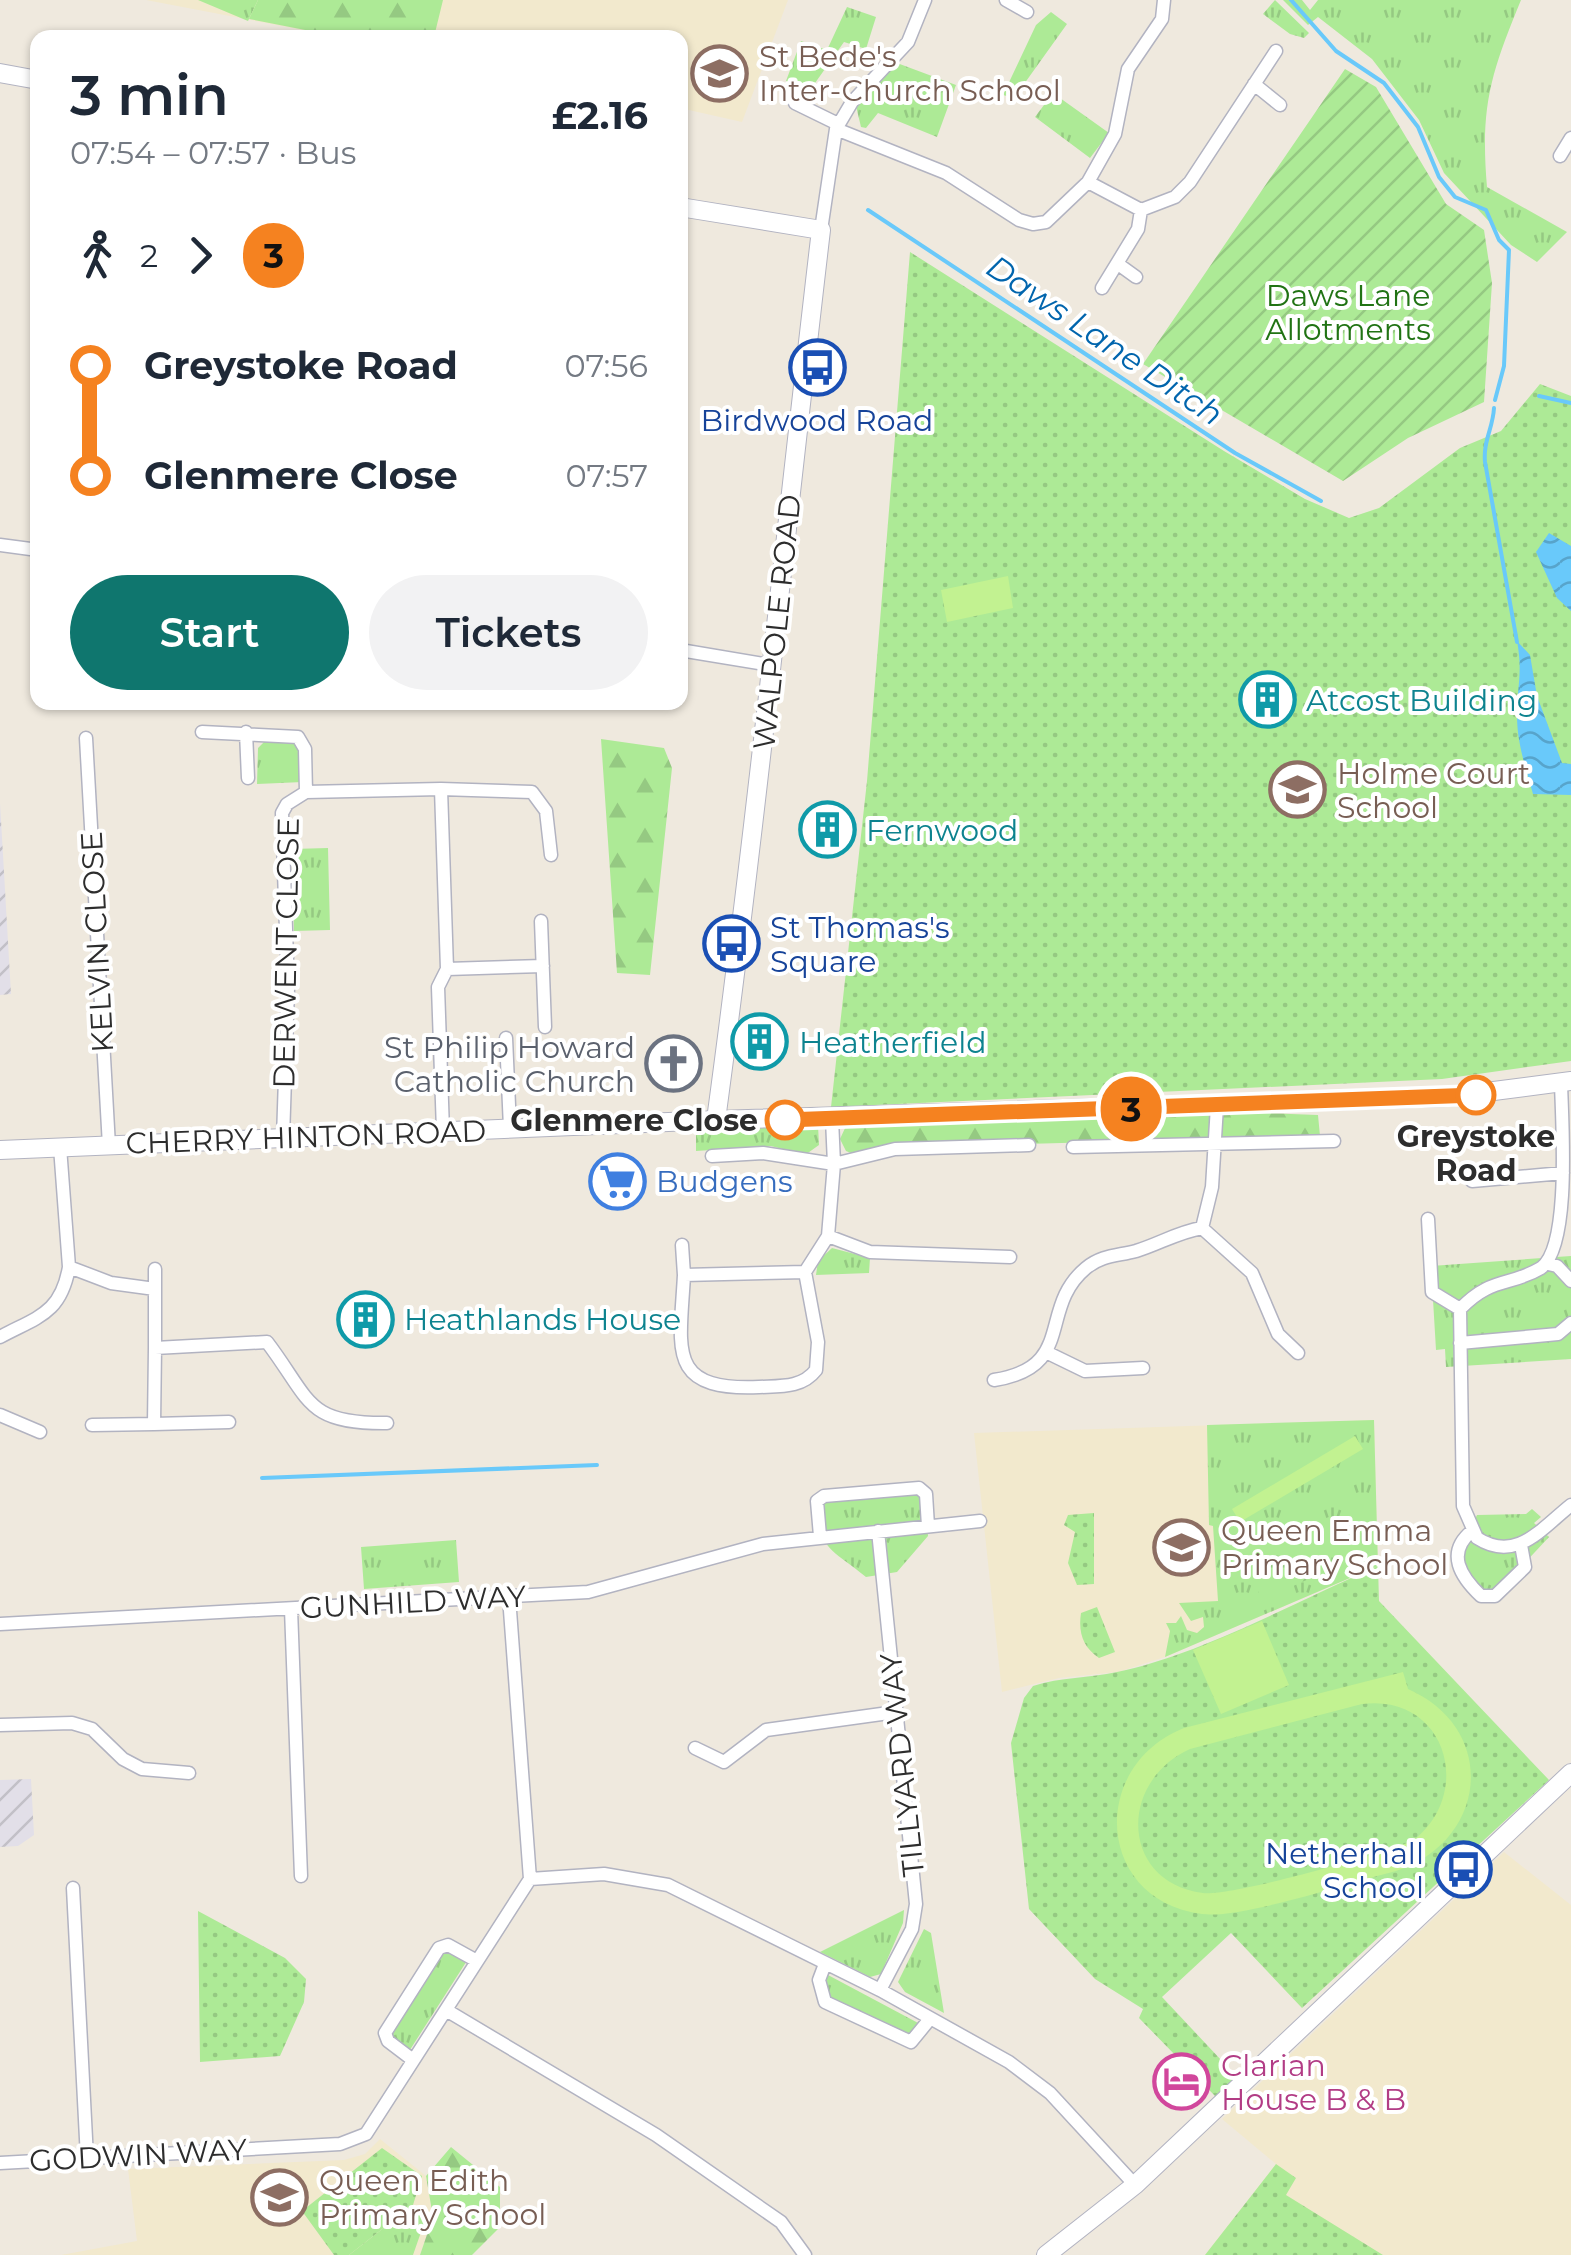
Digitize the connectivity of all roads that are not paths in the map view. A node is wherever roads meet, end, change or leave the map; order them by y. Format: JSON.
{"nodes":[{"id":1,"x":925,"y":0,"type":"edge"},
{"id":2,"x":1006,"y":0,"type":"edge"},
{"id":3,"x":1164,"y":0,"type":"edge"},
{"id":4,"x":1027,"y":12,"type":"dead end"},
{"id":5,"x":1276,"y":51,"type":"dead end"},
{"id":6,"x":0,"y":72,"type":"edge"},
{"id":7,"x":30,"y":78,"type":"edge"},
{"id":8,"x":1254,"y":84,"type":"junction"},
{"id":9,"x":795,"y":103,"type":"dead end"},
{"id":10,"x":1280,"y":105,"type":"dead end"},
{"id":11,"x":837,"y":126,"type":"junction"},
{"id":12,"x":1571,"y":138,"type":"edge"},
{"id":13,"x":1560,"y":156,"type":"dead end"},
{"id":14,"x":1088,"y":182,"type":"junction"},
{"id":15,"x":688,"y":208,"type":"edge"},
{"id":16,"x":1140,"y":210,"type":"junction"},
{"id":17,"x":822,"y":230,"type":"junction"},
{"id":18,"x":1118,"y":264,"type":"junction"},
{"id":19,"x":1136,"y":276,"type":"dead end"},
{"id":20,"x":1102,"y":288,"type":"dead end"},
{"id":21,"x":0,"y":545,"type":"edge"},
{"id":22,"x":30,"y":549,"type":"edge"},
{"id":23,"x":688,"y":651,"type":"edge"},
{"id":24,"x":770,"y":664,"type":"junction"},
{"id":25,"x":202,"y":732,"type":"dead end"},
{"id":26,"x":246,"y":732,"type":"junction"},
{"id":27,"x":86,"y":738,"type":"dead end"},
{"id":28,"x":248,"y":778,"type":"dead end"},
{"id":29,"x":441,"y":789,"type":"junction"},
{"id":30,"x":306,"y":792,"type":"junction"},
{"id":31,"x":552,"y":855,"type":"dead end"},
{"id":32,"x":541,"y":921,"type":"dead end"},
{"id":33,"x":543,"y":966,"type":"junction"},
{"id":34,"x":447,"y":969,"type":"junction"},
{"id":35,"x":546,"y":1027,"type":"dead end"},
{"id":36,"x":506,"y":1038,"type":"dead end"},
{"id":37,"x":1566,"y":1082,"type":"edge"},
{"id":38,"x":1217,"y":1106,"type":"junction"},
{"id":39,"x":716,"y":1120,"type":"junction"},
{"id":40,"x":832,"y":1120,"type":"junction"},
{"id":41,"x":510,"y":1128,"type":"junction"},
{"id":42,"x":443,"y":1131,"type":"junction"},
{"id":43,"x":283,"y":1138,"type":"junction"},
{"id":44,"x":1334,"y":1141,"type":"dead end"},
{"id":45,"x":1029,"y":1145,"type":"dead end"},
{"id":46,"x":109,"y":1146,"type":"junction"},
{"id":47,"x":1073,"y":1146,"type":"dead end"},
{"id":48,"x":1214,"y":1146,"type":"junction"},
{"id":49,"x":60,"y":1148,"type":"junction"},
{"id":50,"x":0,"y":1150,"type":"edge"},
{"id":51,"x":712,"y":1156,"type":"dead end"},
{"id":52,"x":834,"y":1164,"type":"junction"},
{"id":53,"x":1563,"y":1173,"type":"junction"},
{"id":54,"x":1472,"y":1180,"type":"dead end"},
{"id":55,"x":1428,"y":1219,"type":"dead end"},
{"id":56,"x":1202,"y":1228,"type":"junction"},
{"id":57,"x":828,"y":1236,"type":"junction"},
{"id":58,"x":682,"y":1245,"type":"dead end"},
{"id":59,"x":1010,"y":1256,"type":"dead end"},
{"id":60,"x":1548,"y":1264,"type":"junction"},
{"id":61,"x":70,"y":1267,"type":"junction"},
{"id":62,"x":155,"y":1268,"type":"dead end"},
{"id":63,"x":805,"y":1272,"type":"junction"},
{"id":64,"x":684,"y":1275,"type":"junction"},
{"id":65,"x":1571,"y":1281,"type":"edge"},
{"id":66,"x":155,"y":1290,"type":"junction"},
{"id":67,"x":1460,"y":1309,"type":"junction"},
{"id":68,"x":1571,"y":1323,"type":"edge"},
{"id":69,"x":0,"y":1338,"type":"edge"},
{"id":70,"x":1460,"y":1343,"type":"junction"},
{"id":71,"x":156,"y":1348,"type":"junction"},
{"id":72,"x":1048,"y":1353,"type":"junction"},
{"id":73,"x":1298,"y":1354,"type":"dead end"},
{"id":74,"x":1143,"y":1368,"type":"dead end"},
{"id":75,"x":994,"y":1380,"type":"dead end"},
{"id":76,"x":0,"y":1415,"type":"edge"},
{"id":77,"x":229,"y":1422,"type":"dead end"},
{"id":78,"x":386,"y":1423,"type":"dead end"},
{"id":79,"x":154,"y":1424,"type":"junction"},
{"id":80,"x":92,"y":1425,"type":"dead end"},
{"id":81,"x":40,"y":1432,"type":"dead end"},
{"id":82,"x":1571,"y":1504,"type":"edge"},
{"id":83,"x":980,"y":1521,"type":"dead end"},
{"id":84,"x":928,"y":1526,"type":"junction"},
{"id":85,"x":878,"y":1531,"type":"junction"},
{"id":86,"x":1472,"y":1532,"type":"junction"},
{"id":87,"x":820,"y":1536,"type":"junction"},
{"id":88,"x":1521,"y":1545,"type":"junction"},
{"id":89,"x":509,"y":1597,"type":"junction"},
{"id":90,"x":291,"y":1609,"type":"junction"},
{"id":91,"x":0,"y":1624,"type":"edge"},
{"id":92,"x":896,"y":1712,"type":"junction"},
{"id":93,"x":0,"y":1725,"type":"edge"},
{"id":94,"x":696,"y":1748,"type":"dead end"},
{"id":95,"x":1571,"y":1772,"type":"edge"},
{"id":96,"x":190,"y":1773,"type":"dead end"},
{"id":97,"x":301,"y":1876,"type":"dead end"},
{"id":98,"x":530,"y":1878,"type":"junction"},
{"id":99,"x":73,"y":1888,"type":"dead end"},
{"id":100,"x":478,"y":1961,"type":"junction"},
{"id":101,"x":826,"y":1964,"type":"junction"},
{"id":102,"x":880,"y":1990,"type":"junction"},
{"id":103,"x":446,"y":2010,"type":"junction"},
{"id":104,"x":929,"y":2020,"type":"junction"},
{"id":105,"x":414,"y":2060,"type":"junction"},
{"id":106,"x":87,"y":2158,"type":"junction"},
{"id":107,"x":0,"y":2163,"type":"edge"},
{"id":108,"x":1134,"y":2185,"type":"junction"},
{"id":109,"x":805,"y":2255,"type":"edge"},
{"id":110,"x":1046,"y":2255,"type":"edge"}],
"edges":[{"from":1,"to":11,"type":"street","name":"WALPOLE ROAD"},
{"from":2,"to":4,"type":"street"},
{"from":3,"to":14,"type":"street"},
{"from":5,"to":8,"type":"street"},
{"from":6,"to":7,"type":"street"},
{"from":8,"to":10,"type":"street"},
{"from":8,"to":16,"type":"street"},
{"from":9,"to":11,"type":"street"},
{"from":11,"to":14,"type":"street"},
{"from":11,"to":17,"type":"street","name":"WALPOLE ROAD"},
{"from":12,"to":13,"type":"street"},
{"from":14,"to":16,"type":"street"},
{"from":15,"to":17,"type":"street"},
{"from":16,"to":18,"type":"street"},
{"from":17,"to":24,"type":"street","name":"WALPOLE ROAD"},
{"from":18,"to":19,"type":"street"},
{"from":18,"to":20,"type":"street"},
{"from":21,"to":22,"type":"street"},
{"from":23,"to":24,"type":"street"},
{"from":24,"to":39,"type":"street","name":"WALPOLE ROAD"},
{"from":25,"to":26,"type":"street"},
{"from":26,"to":28,"type":"street"},
{"from":26,"to":30,"type":"street"},
{"from":27,"to":46,"type":"street","name":"KELVIN CLOSE"},
{"from":29,"to":30,"type":"street","name":"DERWENT CLOSE"},
{"from":29,"to":31,"type":"street","name":"DERWENT CLOSE"},
{"from":29,"to":34,"type":"street"},
{"from":30,"to":43,"type":"street","name":"DERWENT CLOSE"},
{"from":32,"to":33,"type":"street"},
{"from":33,"to":34,"type":"street"},
{"from":33,"to":35,"type":"street"},
{"from":34,"to":42,"type":"street"},
{"from":36,"to":41,"type":"street"},
{"from":37,"to":38,"type":"street","name":"CHERRY HINTON ROAD"},
{"from":37,"to":53,"type":"street"},
{"from":38,"to":40,"type":"street","name":"CHERRY HINTON ROAD"},
{"from":38,"to":48,"type":"street"},
{"from":39,"to":40,"type":"street","name":"CHERRY HINTON ROAD"},
{"from":39,"to":41,"type":"street","name":"CHERRY HINTON ROAD"},
{"from":40,"to":52,"type":"street"},
{"from":41,"to":42,"type":"street","name":"CHERRY HINTON ROAD"},
{"from":42,"to":43,"type":"street","name":"CHERRY HINTON ROAD"},
{"from":43,"to":46,"type":"street","name":"CHERRY HINTON ROAD"},
{"from":44,"to":48,"type":"street"},
{"from":45,"to":52,"type":"street"},
{"from":46,"to":49,"type":"street","name":"CHERRY HINTON ROAD"},
{"from":47,"to":48,"type":"street"},
{"from":48,"to":56,"type":"street"},
{"from":49,"to":50,"type":"street","name":"CHERRY HINTON ROAD"},
{"from":49,"to":61,"type":"street"},
{"from":51,"to":52,"type":"street"},
{"from":52,"to":57,"type":"street"},
{"from":53,"to":54,"type":"street"},
{"from":53,"to":60,"type":"street"},
{"from":55,"to":67,"type":"street"},
{"from":56,"to":72,"type":"street"},
{"from":56,"to":73,"type":"street"},
{"from":57,"to":59,"type":"street"},
{"from":57,"to":63,"type":"street"},
{"from":58,"to":64,"type":"street"},
{"from":60,"to":65,"type":"street"},
{"from":60,"to":67,"type":"street"},
{"from":61,"to":66,"type":"street"},
{"from":61,"to":69,"type":"street"},
{"from":62,"to":66,"type":"street"},
{"from":63,"to":64,"type":"street"},
{"from":63,"to":64,"type":"street"},
{"from":66,"to":71,"type":"street"},
{"from":67,"to":70,"type":"street"},
{"from":68,"to":70,"type":"street"},
{"from":70,"to":86,"type":"street"},
{"from":71,"to":78,"type":"street"},
{"from":71,"to":79,"type":"street"},
{"from":72,"to":74,"type":"street"},
{"from":72,"to":75,"type":"street"},
{"from":76,"to":81,"type":"street"},
{"from":77,"to":79,"type":"street"},
{"from":79,"to":80,"type":"street"},
{"from":82,"to":88,"type":"street"},
{"from":83,"to":84,"type":"street","name":"GUNHILD WAY"},
{"from":84,"to":85,"type":"street","name":"GUNHILD WAY"},
{"from":84,"to":87,"type":"street"},
{"from":85,"to":87,"type":"street","name":"GUNHILD WAY"},
{"from":85,"to":92,"type":"street","name":"TILLYARD WAY"},
{"from":86,"to":88,"type":"street"},
{"from":86,"to":88,"type":"street"},
{"from":87,"to":89,"type":"street","name":"GUNHILD WAY"},
{"from":89,"to":90,"type":"street","name":"GUNHILD WAY"},
{"from":89,"to":98,"type":"street"},
{"from":90,"to":91,"type":"street","name":"GUNHILD WAY"},
{"from":90,"to":97,"type":"street"},
{"from":92,"to":94,"type":"street"},
{"from":92,"to":102,"type":"street","name":"TILLYARD WAY"},
{"from":93,"to":96,"type":"street"},
{"from":95,"to":108,"type":"street"},
{"from":98,"to":100,"type":"street","name":"GODWIN WAY"},
{"from":98,"to":101,"type":"street"},
{"from":99,"to":106,"type":"street"},
{"from":100,"to":103,"type":"street","name":"GODWIN WAY"},
{"from":100,"to":105,"type":"street"},
{"from":101,"to":102,"type":"street"},
{"from":101,"to":104,"type":"street"},
{"from":102,"to":104,"type":"street"},
{"from":103,"to":105,"type":"street","name":"GODWIN WAY"},
{"from":103,"to":109,"type":"street"},
{"from":104,"to":108,"type":"street"},
{"from":105,"to":106,"type":"street","name":"GODWIN WAY"},
{"from":106,"to":107,"type":"street","name":"GODWIN WAY"},
{"from":108,"to":110,"type":"street"}]}
